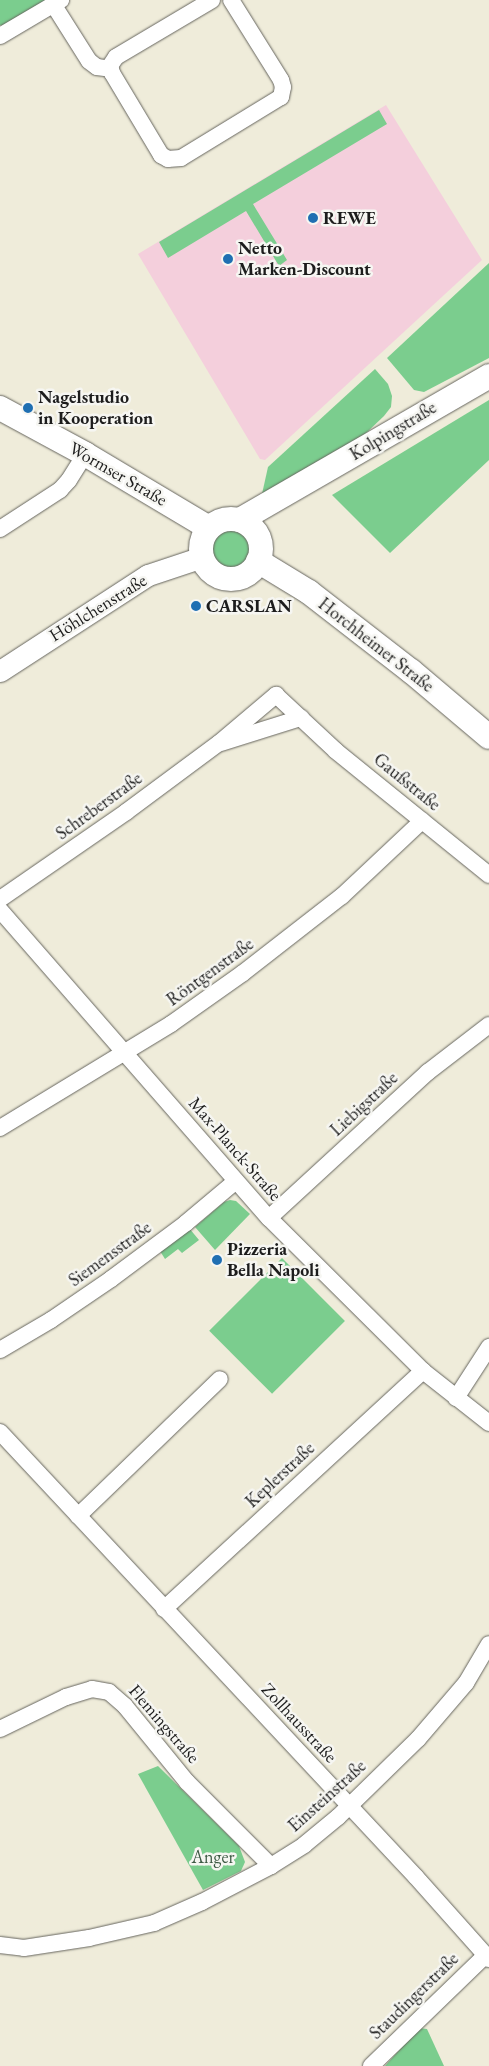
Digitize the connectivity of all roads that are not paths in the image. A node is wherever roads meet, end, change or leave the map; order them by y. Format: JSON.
{"nodes":[{"id":1,"x":212,"y":0,"type":"edge"},
{"id":2,"x":231,"y":0,"type":"edge"},
{"id":3,"x":57,"y":2,"type":"edge"},
{"id":4,"x":0,"y":36,"type":"edge"},
{"id":5,"x":111,"y":69,"type":"junction"},
{"id":6,"x":489,"y":376,"type":"edge"},
{"id":7,"x":0,"y":408,"type":"edge"},
{"id":8,"x":84,"y":454,"type":"junction"},
{"id":9,"x":298,"y":488,"type":"junction"},
{"id":10,"x":240,"y":520,"type":"junction"},
{"id":11,"x":209,"y":528,"type":"junction"},
{"id":12,"x":0,"y":529,"type":"edge"},
{"id":13,"x":259,"y":550,"type":"junction"},
{"id":14,"x":202,"y":557,"type":"junction"},
{"id":15,"x":0,"y":671,"type":"edge"},
{"id":16,"x":301,"y":718,"type":"junction"},
{"id":17,"x":489,"y":737,"type":"edge"},
{"id":18,"x":219,"y":743,"type":"junction"},
{"id":19,"x":422,"y":821,"type":"junction"},
{"id":20,"x":489,"y":875,"type":"edge"},
{"id":21,"x":0,"y":899,"type":"edge"},
{"id":22,"x":0,"y":910,"type":"edge"},
{"id":23,"x":489,"y":1025,"type":"edge"},
{"id":24,"x":124,"y":1052,"type":"junction"},
{"id":25,"x":0,"y":1128,"type":"edge"},
{"id":26,"x":236,"y":1180,"type":"junction"},
{"id":27,"x":269,"y":1218,"type":"junction"},
{"id":28,"x":489,"y":1348,"type":"edge"},
{"id":29,"x":0,"y":1350,"type":"edge"},
{"id":30,"x":423,"y":1371,"type":"junction"},
{"id":31,"x":220,"y":1379,"type":"dead end"},
{"id":32,"x":456,"y":1398,"type":"junction"},
{"id":33,"x":489,"y":1422,"type":"edge"},
{"id":34,"x":2,"y":1437,"type":"edge"},
{"id":35,"x":78,"y":1516,"type":"junction"},
{"id":36,"x":164,"y":1609,"type":"junction"},
{"id":37,"x":489,"y":1644,"type":"edge"},
{"id":38,"x":0,"y":1729,"type":"edge"},
{"id":39,"x":348,"y":1806,"type":"junction"},
{"id":40,"x":271,"y":1866,"type":"junction"},
{"id":41,"x":0,"y":1946,"type":"edge"},
{"id":42,"x":487,"y":1957,"type":"edge"},
{"id":43,"x":371,"y":2066,"type":"edge"}],
"edges":[{"from":1,"to":5,"type":"street"},
{"from":2,"to":5,"type":"street"},
{"from":3,"to":4,"type":"street"},
{"from":3,"to":5,"type":"street"},
{"from":6,"to":9,"type":"main road","name":"Kolpingstraße"},
{"from":7,"to":8,"type":"main road","name":"Wormser Straße"},
{"from":8,"to":11,"type":"main road","name":"Wormser Straße"},
{"from":8,"to":12,"type":"street"},
{"from":9,"to":10,"type":"main road","name":"Kolpingstraße"},
{"from":9,"to":13,"type":"main road","name":"Kolpingstraße"},
{"from":10,"to":11,"type":"main road"},
{"from":10,"to":13,"type":"main road"},
{"from":11,"to":14,"type":"main road"},
{"from":13,"to":14,"type":"main road"},
{"from":13,"to":17,"type":"main road","name":"Horchheimer Straße"},
{"from":14,"to":15,"type":"street","name":"Höhlchenstraße"},
{"from":16,"to":18,"type":"street","name":"Schreberstraße"},
{"from":16,"to":18,"type":"street","name":"Schreberstraße"},
{"from":16,"to":19,"type":"street","name":"Gaußstraße"},
{"from":18,"to":21,"type":"street","name":"Schreberstraße"},
{"from":19,"to":20,"type":"street","name":"Gaußstraße"},
{"from":19,"to":24,"type":"street","name":"Röntgenstraße"},
{"from":22,"to":24,"type":"street","name":"Max-Planck-Straße"},
{"from":23,"to":27,"type":"street","name":"Liebigstraße"},
{"from":24,"to":25,"type":"street","name":"Röntgenstraße"},
{"from":24,"to":26,"type":"street","name":"Max-Planck-Straße"},
{"from":26,"to":27,"type":"street","name":"Max-Planck-Straße"},
{"from":26,"to":29,"type":"street","name":"Siemensstraße"},
{"from":27,"to":30,"type":"street","name":"Max-Planck-Straße"},
{"from":28,"to":32,"type":"street"},
{"from":30,"to":32,"type":"street","name":"Max-Planck-Straße"},
{"from":30,"to":36,"type":"street","name":"Keplerstraße"},
{"from":31,"to":35,"type":"street"},
{"from":32,"to":33,"type":"street","name":"Max-Planck-Straße"},
{"from":34,"to":35,"type":"street","name":"Zollhausstraße"},
{"from":35,"to":36,"type":"street","name":"Zollhausstraße"},
{"from":36,"to":39,"type":"street","name":"Zollhausstraße"},
{"from":37,"to":39,"type":"street","name":"Einsteinstraße"},
{"from":38,"to":40,"type":"street","name":"Flemingstraße"},
{"from":39,"to":40,"type":"street","name":"Einsteinstraße"},
{"from":39,"to":42,"type":"street","name":"Zollhausstraße"},
{"from":40,"to":41,"type":"street","name":"Einsteinstraße"},
{"from":42,"to":43,"type":"street","name":"Staudingerstraße"}]}
